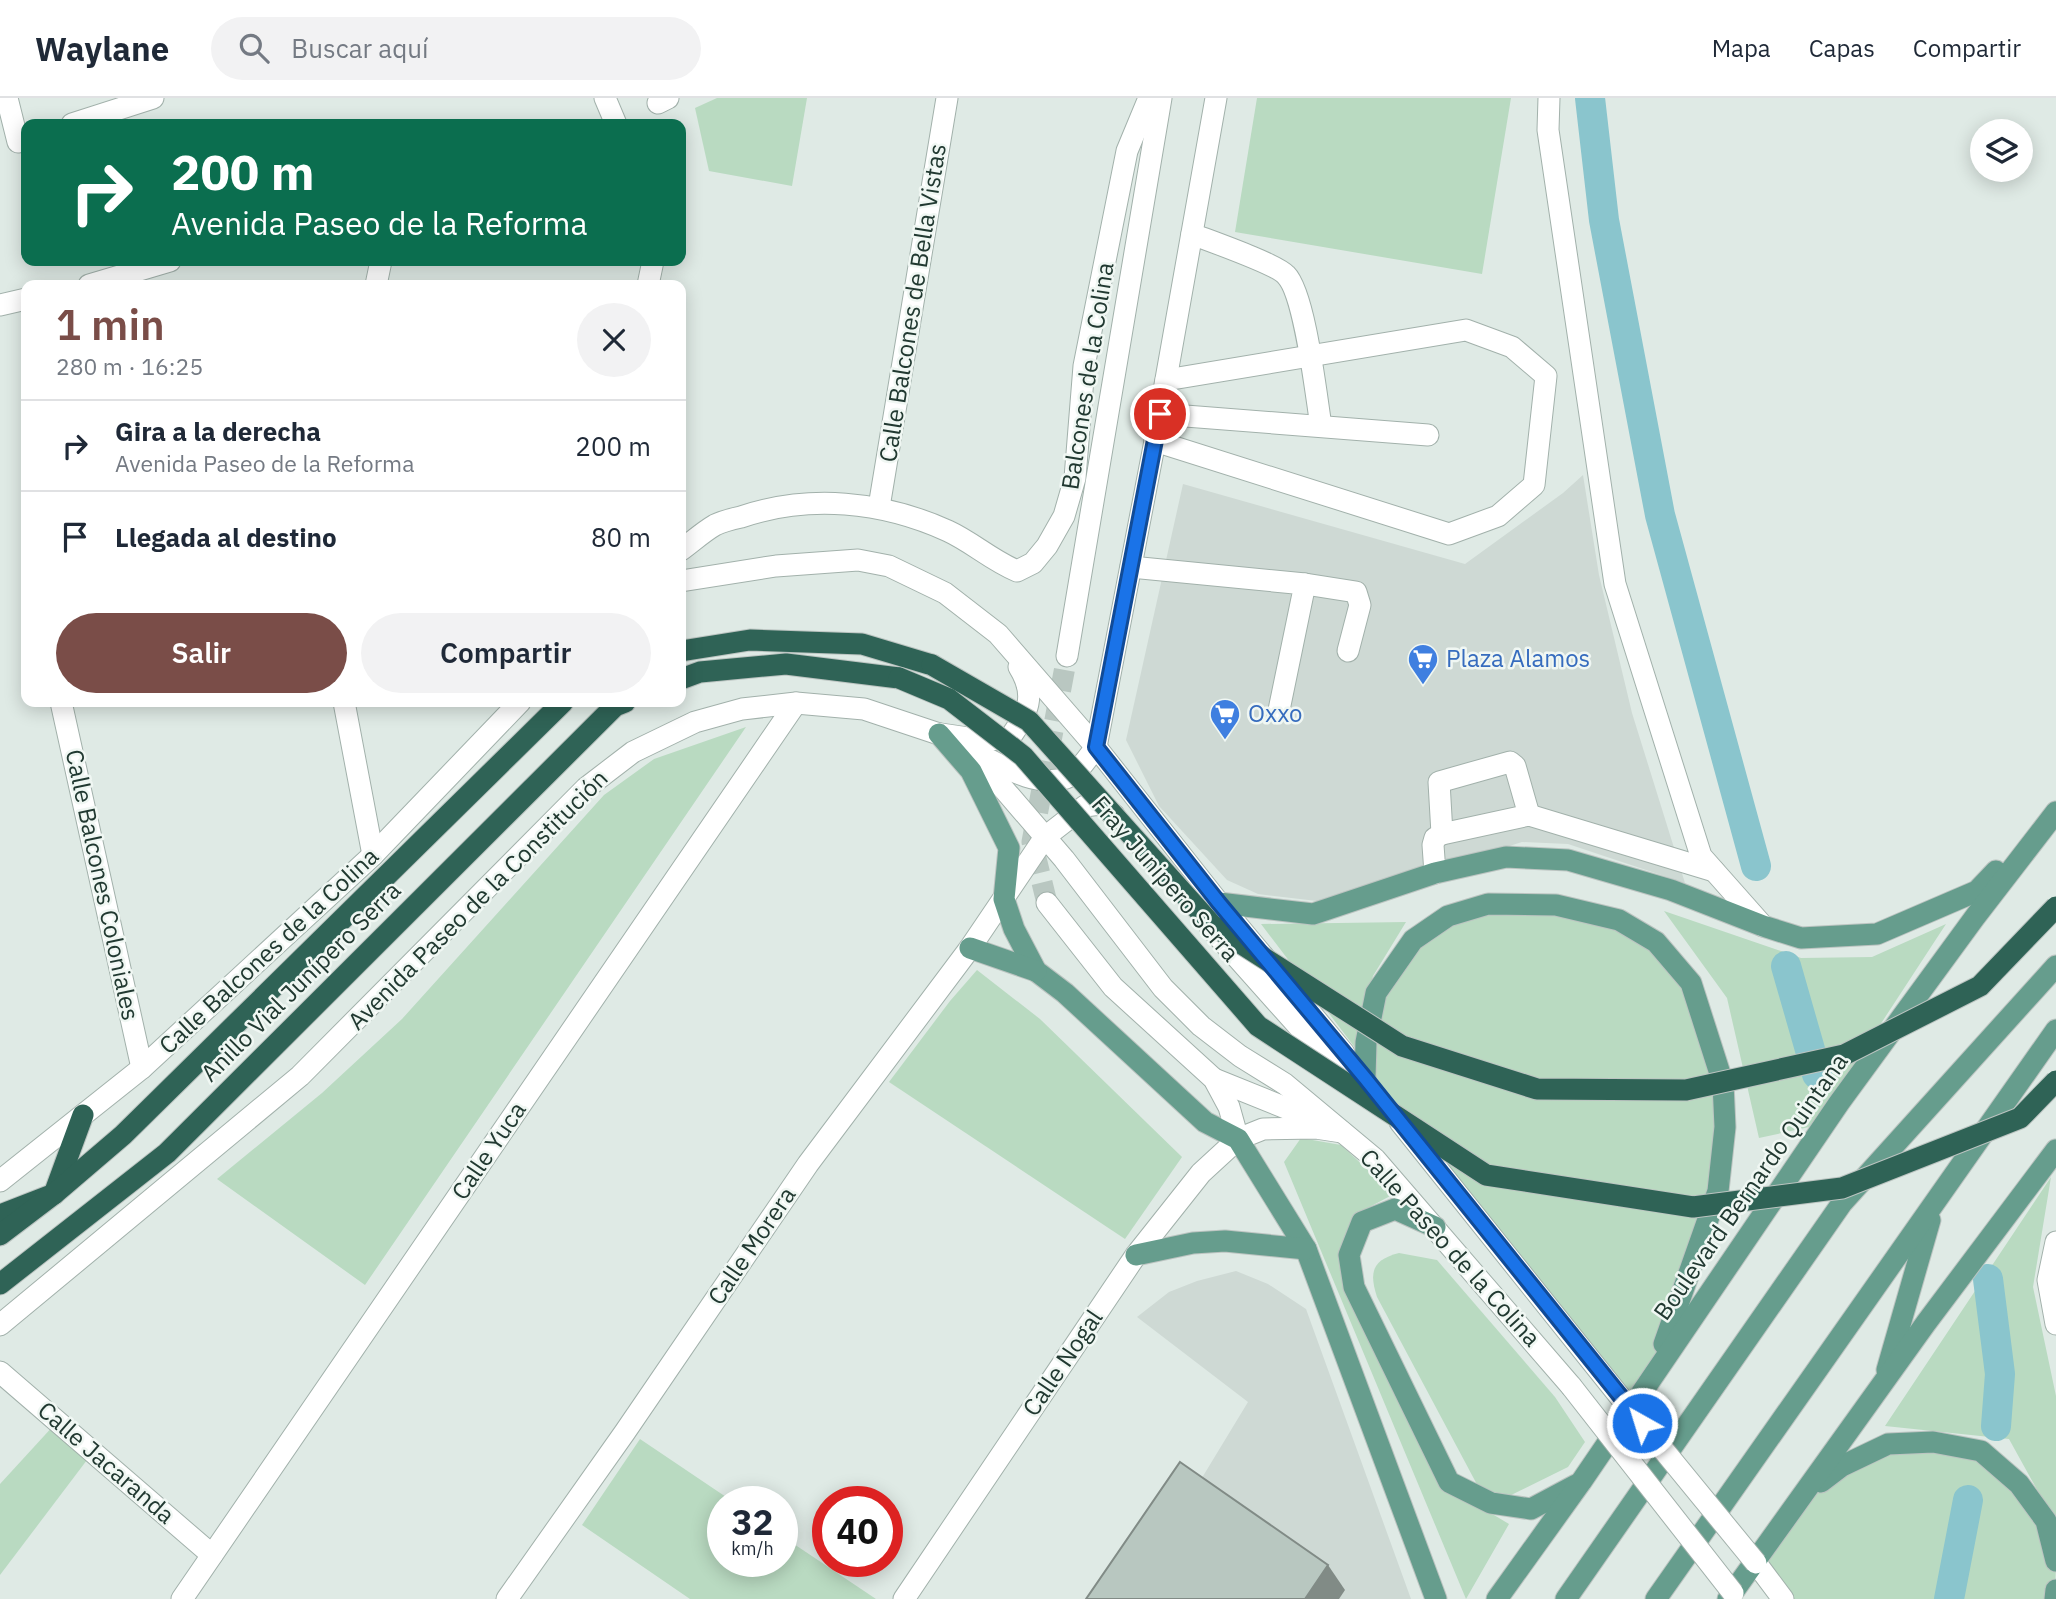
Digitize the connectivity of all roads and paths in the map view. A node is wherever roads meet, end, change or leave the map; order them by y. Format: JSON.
{"nodes":[{"id":1,"x":7,"y":98,"type":"edge"},
{"id":2,"x":153,"y":98,"type":"edge"},
{"id":3,"x":605,"y":98,"type":"edge"},
{"id":4,"x":947,"y":98,"type":"edge"},
{"id":5,"x":1149,"y":98,"type":"edge"},
{"id":6,"x":1161,"y":98,"type":"edge"},
{"id":7,"x":1216,"y":98,"type":"edge"},
{"id":8,"x":1549,"y":98,"type":"edge"},
{"id":9,"x":88,"y":119,"type":"edge"},
{"id":10,"x":614,"y":119,"type":"edge"},
{"id":11,"x":21,"y":138,"type":"edge"},
{"id":12,"x":1192,"y":234,"type":"junction"},
{"id":13,"x":153,"y":266,"type":"edge"},
{"id":14,"x":106,"y":280,"type":"edge"},
{"id":15,"x":21,"y":300,"type":"edge"},
{"id":16,"x":0,"y":305,"type":"edge"},
{"id":17,"x":1310,"y":356,"type":"junction"},
{"id":18,"x":1166,"y":380,"type":"junction"},
{"id":19,"x":1160,"y":414,"type":"junction"},
{"id":20,"x":1321,"y":426,"type":"junction"},
{"id":21,"x":1428,"y":435,"type":"dead end"},
{"id":22,"x":1155,"y":441,"type":"junction"},
{"id":23,"x":879,"y":508,"type":"junction"},
{"id":24,"x":686,"y":546,"type":"edge"},
{"id":25,"x":1131,"y":567,"type":"junction"},
{"id":26,"x":686,"y":580,"type":"edge"},
{"id":27,"x":1305,"y":584,"type":"junction"},
{"id":28,"x":998,"y":634,"type":"junction"},
{"id":29,"x":686,"y":650,"type":"edge"},
{"id":30,"x":1348,"y":651,"type":"dead end"},
{"id":31,"x":1067,"y":656,"type":"tunnel mouth"},
{"id":32,"x":686,"y":677,"type":"edge"},
{"id":33,"x":796,"y":703,"type":"junction"},
{"id":34,"x":62,"y":707,"type":"edge"},
{"id":35,"x":345,"y":707,"type":"edge"},
{"id":36,"x":515,"y":707,"type":"edge"},
{"id":37,"x":558,"y":707,"type":"edge"},
{"id":38,"x":614,"y":707,"type":"edge"},
{"id":39,"x":1279,"y":710,"type":"dead end"},
{"id":40,"x":939,"y":734,"type":"junction"},
{"id":41,"x":1096,"y":747,"type":"junction"},
{"id":42,"x":2056,"y":810,"type":"edge"},
{"id":43,"x":1529,"y":816,"type":"junction"},
{"id":44,"x":1442,"y":834,"type":"junction"},
{"id":45,"x":1045,"y":837,"type":"junction"},
{"id":46,"x":373,"y":855,"type":"junction"},
{"id":47,"x":1714,"y":871,"type":"junction"},
{"id":48,"x":1435,"y":873,"type":"junction"},
{"id":49,"x":1004,"y":899,"type":"junction"},
{"id":50,"x":1047,"y":903,"type":"tunnel mouth"},
{"id":51,"x":1219,"y":903,"type":"junction"},
{"id":52,"x":2056,"y":907,"type":"edge"},
{"id":53,"x":1763,"y":926,"type":"junction"},
{"id":54,"x":970,"y":948,"type":"junction"},
{"id":55,"x":2056,"y":966,"type":"edge"},
{"id":56,"x":1036,"y":971,"type":"junction"},
{"id":57,"x":2056,"y":1030,"type":"edge"},
{"id":58,"x":142,"y":1068,"type":"junction"},
{"id":59,"x":1365,"y":1078,"type":"junction"},
{"id":60,"x":1214,"y":1079,"type":"junction"},
{"id":61,"x":2056,"y":1081,"type":"edge"},
{"id":62,"x":83,"y":1115,"type":"junction"},
{"id":63,"x":1343,"y":1132,"type":"junction"},
{"id":64,"x":1238,"y":1139,"type":"junction"},
{"id":65,"x":2056,"y":1150,"type":"edge"},
{"id":66,"x":0,"y":1181,"type":"edge"},
{"id":67,"x":54,"y":1194,"type":"junction"},
{"id":68,"x":1935,"y":1201,"type":"junction"},
{"id":69,"x":0,"y":1215,"type":"edge"},
{"id":70,"x":1435,"y":1227,"type":"junction"},
{"id":71,"x":0,"y":1235,"type":"edge"},
{"id":72,"x":2056,"y":1242,"type":"edge"},
{"id":73,"x":1306,"y":1249,"type":"junction"},
{"id":74,"x":1136,"y":1255,"type":"junction"},
{"id":75,"x":2052,"y":1283,"type":"edge"},
{"id":76,"x":0,"y":1284,"type":"edge"},
{"id":77,"x":2056,"y":1324,"type":"edge"},
{"id":78,"x":0,"y":1325,"type":"edge"},
{"id":79,"x":0,"y":1372,"type":"edge"},
{"id":80,"x":1653,"y":1374,"type":"junction"},
{"id":81,"x":1882,"y":1386,"type":"junction"},
{"id":82,"x":1581,"y":1482,"type":"junction"},
{"id":83,"x":1803,"y":1496,"type":"junction"},
{"id":84,"x":212,"y":1555,"type":"junction"},
{"id":85,"x":2056,"y":1561,"type":"edge"},
{"id":86,"x":2056,"y":1590,"type":"edge"},
{"id":87,"x":181,"y":1599,"type":"edge"},
{"id":88,"x":507,"y":1599,"type":"edge"},
{"id":89,"x":904,"y":1599,"type":"edge"},
{"id":90,"x":1436,"y":1599,"type":"edge"},
{"id":91,"x":1497,"y":1599,"type":"edge"},
{"id":92,"x":1566,"y":1599,"type":"edge"},
{"id":93,"x":1656,"y":1599,"type":"edge"},
{"id":94,"x":1728,"y":1599,"type":"edge"},
{"id":95,"x":1738,"y":1599,"type":"edge"},
{"id":96,"x":1783,"y":1599,"type":"edge"},
{"id":97,"x":2055,"y":1599,"type":"edge"}],
"edges":[{"from":1,"to":11,"type":"street"},
{"from":2,"to":9,"type":"street"},
{"from":3,"to":10,"type":"street"},
{"from":4,"to":23,"type":"street","name":"Calle Balcones de Bella Vistas"},
{"from":5,"to":23,"type":"street","name":"Balcones de la Colina"},
{"from":6,"to":31,"type":"street"},
{"from":7,"to":12,"type":"street"},
{"from":8,"to":47,"type":"street"},
{"from":12,"to":17,"type":"street"},
{"from":12,"to":18,"type":"street"},
{"from":13,"to":14,"type":"street"},
{"from":15,"to":16,"type":"street"},
{"from":17,"to":18,"type":"street"},
{"from":17,"to":20,"type":"street"},
{"from":17,"to":22,"type":"street"},
{"from":18,"to":19,"type":"street"},
{"from":19,"to":20,"type":"street"},
{"from":19,"to":22,"type":"street"},
{"from":20,"to":21,"type":"street"},
{"from":22,"to":25,"type":"street"},
{"from":23,"to":24,"type":"street","name":"Balcones de la Colina"},
{"from":25,"to":27,"type":"street"},
{"from":25,"to":41,"type":"street"},
{"from":26,"to":28,"type":"street"},
{"from":27,"to":30,"type":"street"},
{"from":27,"to":39,"type":"street"},
{"from":28,"to":40,"type":"street"},
{"from":28,"to":41,"type":"street"},
{"from":29,"to":52,"type":"highway","name":"Fray Junipero Serra","bridge":true},
{"from":32,"to":61,"type":"highway","name":"Fray Junipero Serra","bridge":true},
{"from":33,"to":40,"type":"street","name":"Avenida Paseo de la Constitución"},
{"from":33,"to":78,"type":"street","name":"Avenida Paseo de la Constitución"},
{"from":33,"to":84,"type":"street","name":"Calle Yuca"},
{"from":34,"to":58,"type":"street","name":"Calle Balcones Coloniales"},
{"from":35,"to":46,"type":"street"},
{"from":36,"to":46,"type":"street","name":"Calle Balcones de la Colina"},
{"from":37,"to":67,"type":"highway","name":"Anillo Vial Junípero Serra"},
{"from":38,"to":76,"type":"highway","name":"Anillo Vial Junípero Serra"},
{"from":40,"to":41,"type":"street"},
{"from":40,"to":45,"type":"street","name":"Avenida Paseo de la Constitución"},
{"from":40,"to":49,"type":"main road"},
{"from":41,"to":51,"type":"street","name":"Calle Paseo de la Colina"},
{"from":42,"to":53,"type":"main road"},
{"from":42,"to":80,"type":"main road","name":"Boulevard Bernardo Quintana"},
{"from":43,"to":44,"type":"street"},
{"from":43,"to":44,"type":"street"},
{"from":43,"to":47,"type":"street"},
{"from":44,"to":48,"type":"street"},
{"from":45,"to":49,"type":"street","name":"Calle Morera"},
{"from":45,"to":59,"type":"street","name":"Calle Morera"},
{"from":45,"to":63,"type":"street","name":"Calle Paseo de la Colina"},
{"from":46,"to":58,"type":"street","name":"Calle Balcones de la Colina"},
{"from":47,"to":53,"type":"street"},
{"from":48,"to":51,"type":"main road"},
{"from":48,"to":53,"type":"main road"},
{"from":49,"to":54,"type":"street","name":"Calle Morera"},
{"from":49,"to":56,"type":"main road"},
{"from":50,"to":60,"type":"street"},
{"from":51,"to":59,"type":"street","name":"Calle Paseo de la Colina"},
{"from":54,"to":56,"type":"main road"},
{"from":54,"to":88,"type":"street","name":"Calle Morera"},
{"from":55,"to":92,"type":"main road"},
{"from":56,"to":64,"type":"main road"},
{"from":57,"to":68,"type":"main road"},
{"from":58,"to":62,"type":"street","name":"Calle Balcones de la Colina"},
{"from":59,"to":80,"type":"main road"},
{"from":59,"to":96,"type":"street","name":"Calle Paseo de la Colina","bridge":true},
{"from":60,"to":63,"type":"street"},
{"from":60,"to":64,"type":"street"},
{"from":62,"to":66,"type":"street","name":"Calle Balcones de la Colina"},
{"from":62,"to":67,"type":"highway"},
{"from":63,"to":64,"type":"street"},
{"from":63,"to":70,"type":"street","name":"Calle Paseo de la Colina"},
{"from":64,"to":73,"type":"main road"},
{"from":64,"to":74,"type":"street","name":"Calle Nogal"},
{"from":65,"to":81,"type":"main road"},
{"from":67,"to":69,"type":"highway"},
{"from":67,"to":71,"type":"highway","name":"Anillo Vial Junípero Serra"},
{"from":68,"to":81,"type":"main road"},
{"from":68,"to":93,"type":"main road"},
{"from":70,"to":82,"type":"main road"},
{"from":70,"to":95,"type":"street","name":"Calle Paseo de la Colina","bridge":true},
{"from":72,"to":75,"type":"street"},
{"from":73,"to":74,"type":"main road"},
{"from":73,"to":90,"type":"main road"},
{"from":74,"to":89,"type":"street","name":"Calle Nogal"},
{"from":75,"to":77,"type":"street"},
{"from":79,"to":84,"type":"street","name":"Calle Jacaranda"},
{"from":80,"to":82,"type":"main road","name":"Boulevard Bernardo Quintana"},
{"from":81,"to":83,"type":"main road"},
{"from":82,"to":91,"type":"main road","name":"Boulevard Bernardo Quintana"},
{"from":83,"to":85,"type":"main road"},
{"from":83,"to":94,"type":"main road"},
{"from":84,"to":87,"type":"street","name":"Calle Yuca"},
{"from":86,"to":97,"type":"main road"}]}
